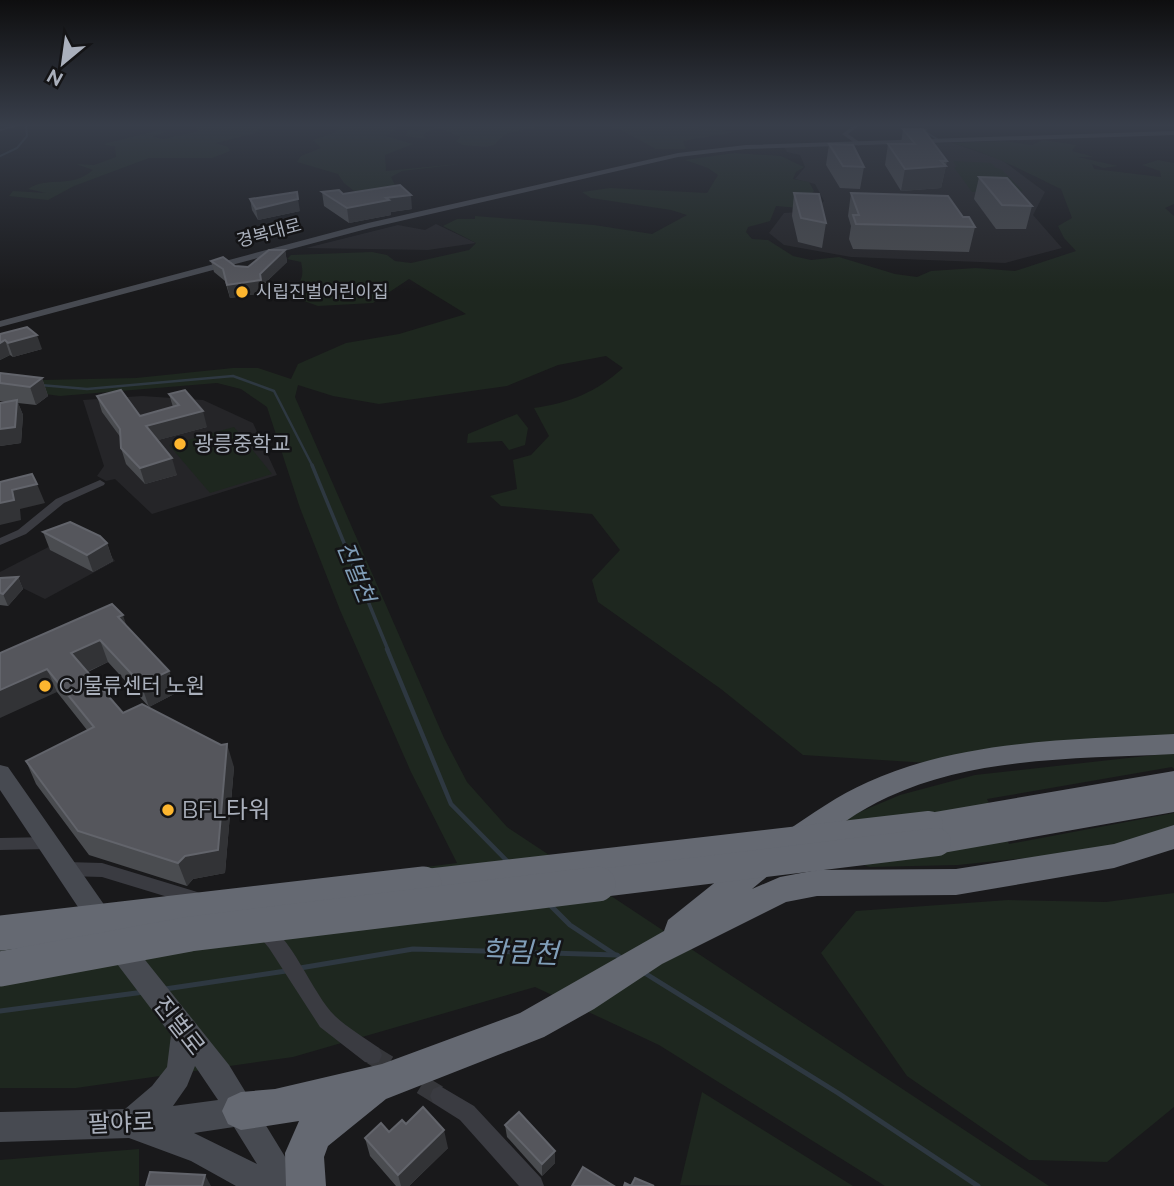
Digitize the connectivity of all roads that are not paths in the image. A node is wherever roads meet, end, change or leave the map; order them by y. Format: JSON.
{"nodes":[{"id":1,"x":567,"y":180,"type":"edge"},
{"id":2,"x":0,"y":324,"type":"edge"},
{"id":3,"x":100,"y":482,"type":"dead end"},
{"id":4,"x":0,"y":542,"type":"edge"},
{"id":5,"x":1174,"y":744,"type":"edge"},
{"id":6,"x":0,"y":773,"type":"edge"},
{"id":7,"x":1174,"y":782,"type":"edge"},
{"id":8,"x":1174,"y":801,"type":"edge"},
{"id":9,"x":933,"y":834,"type":"junction"},
{"id":10,"x":1174,"y":837,"type":"edge"},
{"id":11,"x":0,"y":844,"type":"edge"},
{"id":12,"x":58,"y":858,"type":"junction"},
{"id":13,"x":0,"y":933,"type":"edge"},
{"id":14,"x":650,"y":954,"type":"junction"},
{"id":15,"x":0,"y":969,"type":"edge"},
{"id":16,"x":185,"y":1035,"type":"junction"},
{"id":17,"x":377,"y":1069,"type":"junction"},
{"id":18,"x":440,"y":1096,"type":"tunnel mouth"},
{"id":19,"x":241,"y":1111,"type":"junction"},
{"id":20,"x":130,"y":1124,"type":"junction"},
{"id":21,"x":0,"y":1127,"type":"edge"},
{"id":22,"x":262,"y":1186,"type":"edge"},
{"id":23,"x":288,"y":1186,"type":"edge"},
{"id":24,"x":306,"y":1186,"type":"edge"},
{"id":25,"x":533,"y":1186,"type":"edge"}],
"edges":[{"from":1,"to":2,"type":"street","name":"경복대로"},
{"from":3,"to":4,"type":"street"},
{"from":5,"to":14,"type":"highway"},
{"from":6,"to":12,"type":"street","name":"진벌로"},
{"from":7,"to":9,"type":"highway"},
{"from":8,"to":9,"type":"highway"},
{"from":9,"to":13,"type":"highway","bridge":true},
{"from":9,"to":15,"type":"highway","bridge":true},
{"from":10,"to":14,"type":"highway"},
{"from":11,"to":12,"type":"street"},
{"from":12,"to":16,"type":"street","name":"진벌로"},
{"from":12,"to":17,"type":"street"},
{"from":14,"to":17,"type":"highway"},
{"from":16,"to":19,"type":"street","name":"진벌로"},
{"from":16,"to":20,"type":"street"},
{"from":17,"to":19,"type":"highway"},
{"from":17,"to":24,"type":"highway"},
{"from":18,"to":25,"type":"street"},
{"from":19,"to":20,"type":"street","name":"팔야로"},
{"from":19,"to":23,"type":"street","name":"진벌로"},
{"from":20,"to":21,"type":"street","name":"팔야로"},
{"from":20,"to":22,"type":"street"}]}
